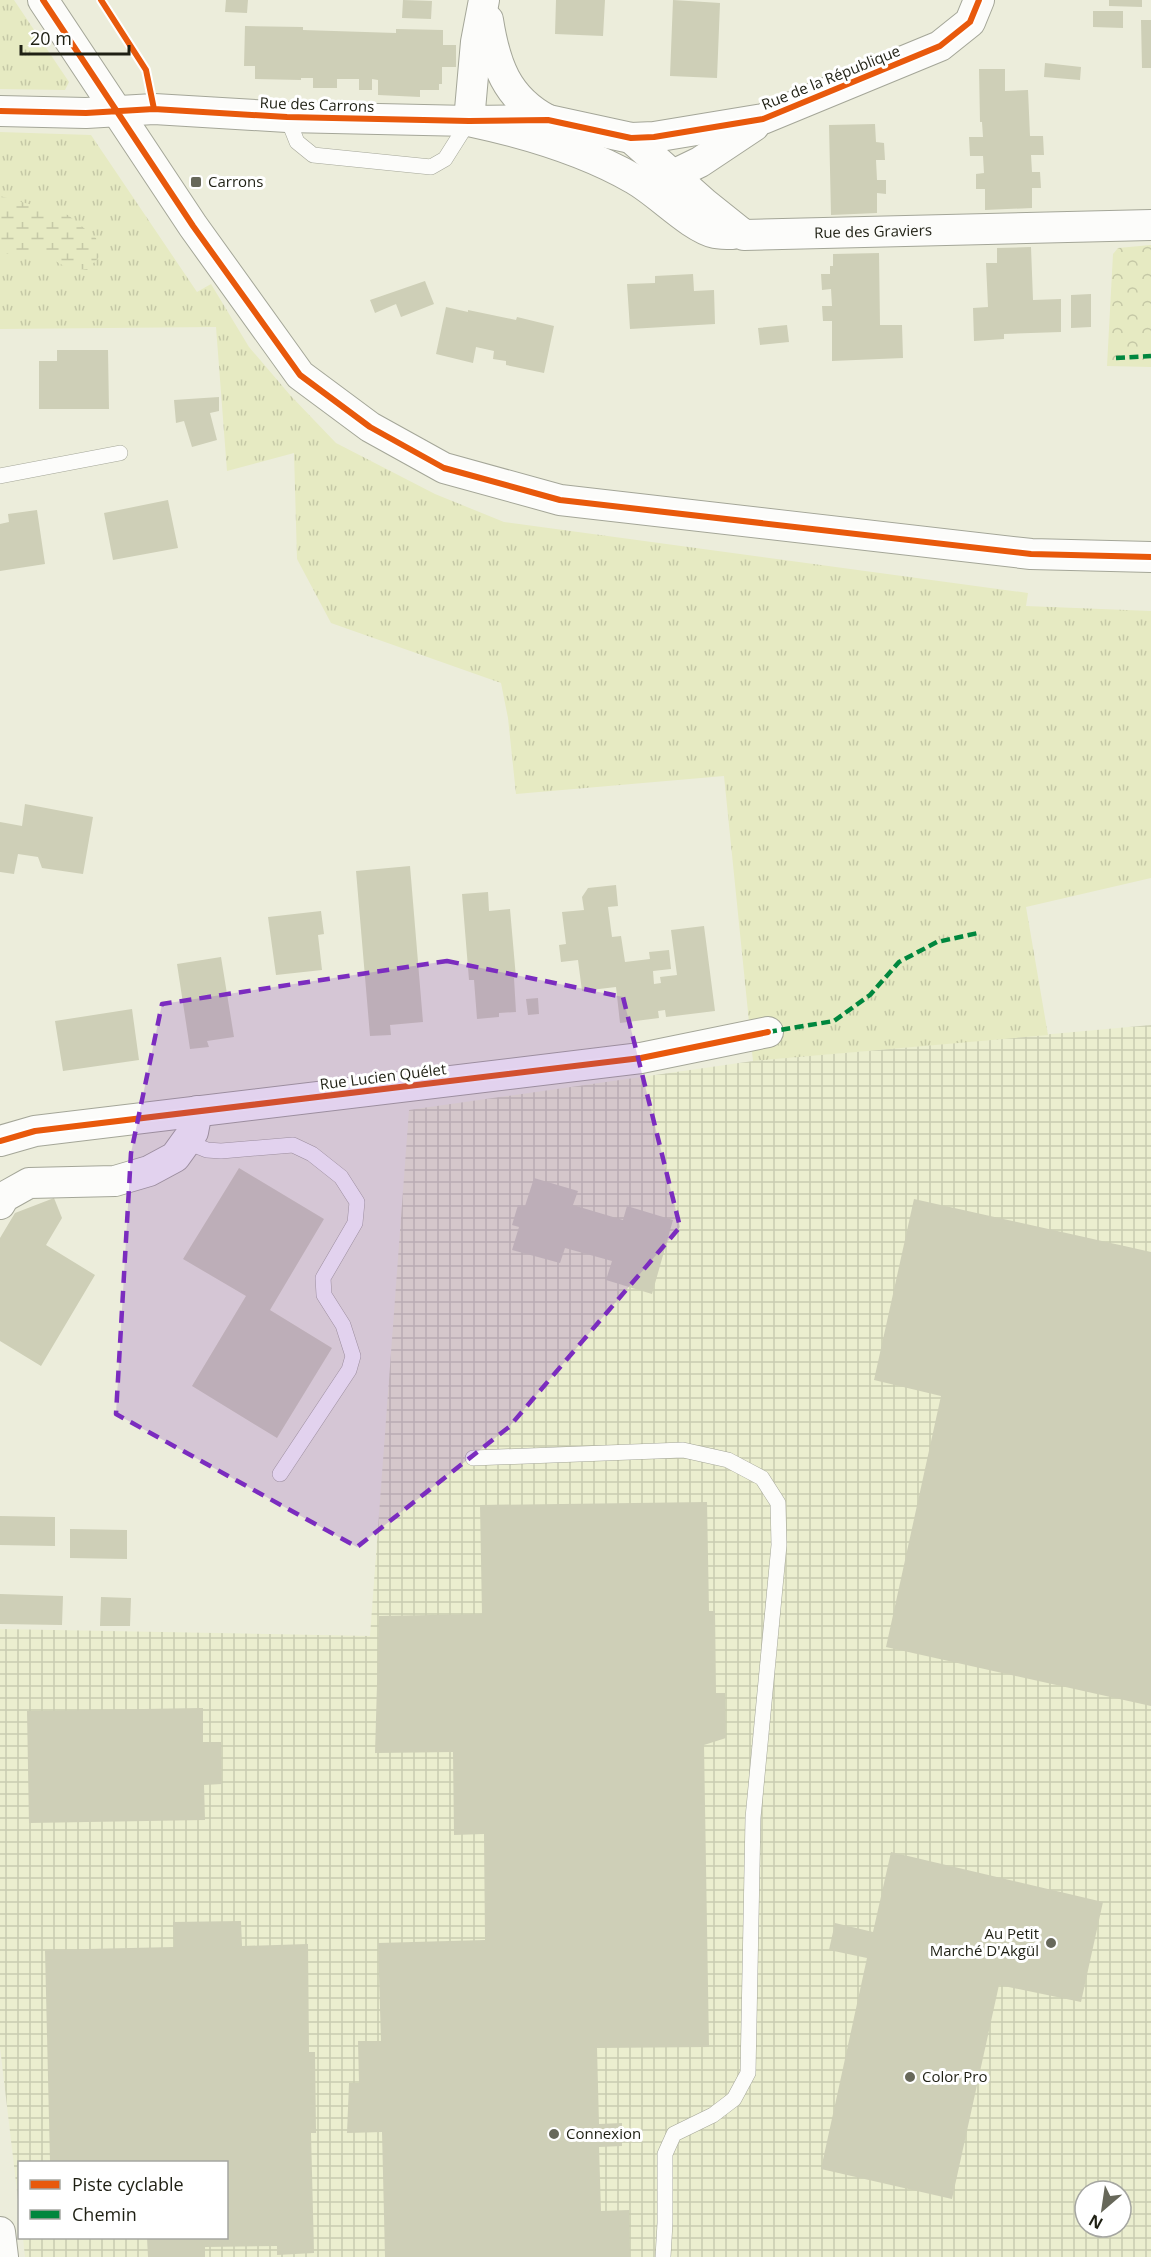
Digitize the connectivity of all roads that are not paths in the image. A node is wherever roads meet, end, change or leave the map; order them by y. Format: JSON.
{"nodes":[{"id":1,"x":43,"y":0,"type":"edge"},
{"id":2,"x":484,"y":0,"type":"edge"},
{"id":3,"x":979,"y":0,"type":"edge"},
{"id":4,"x":0,"y":111,"type":"edge"},
{"id":5,"x":118,"y":111,"type":"junction"},
{"id":6,"x":287,"y":117,"type":"junction"},
{"id":7,"x":763,"y":119,"type":"junction"},
{"id":8,"x":548,"y":120,"type":"junction"},
{"id":9,"x":469,"y":121,"type":"junction"},
{"id":10,"x":631,"y":138,"type":"junction"},
{"id":11,"x":673,"y":175,"type":"junction"},
{"id":12,"x":633,"y":178,"type":"junction"},
{"id":13,"x":1151,"y":225,"type":"edge"},
{"id":14,"x":744,"y":235,"type":"junction"},
{"id":15,"x":120,"y":453,"type":"dead end"},
{"id":16,"x":0,"y":476,"type":"edge"},
{"id":17,"x":1151,"y":557,"type":"edge"},
{"id":18,"x":768,"y":1032,"type":"dead end"},
{"id":19,"x":197,"y":1111,"type":"junction"},
{"id":20,"x":0,"y":1141,"type":"edge"},
{"id":21,"x":187,"y":1142,"type":"junction"},
{"id":22,"x":0,"y":1204,"type":"edge"},
{"id":23,"x":472,"y":1458,"type":"dead end"},
{"id":24,"x":280,"y":1474,"type":"dead end"},
{"id":25,"x":0,"y":2232,"type":"edge"},
{"id":26,"x":3,"y":2257,"type":"edge"},
{"id":27,"x":663,"y":2257,"type":"edge"}],
"edges":[{"from":1,"to":5,"type":"street"},
{"from":2,"to":8,"type":"street"},
{"from":2,"to":9,"type":"street"},
{"from":3,"to":7,"type":"street","name":"Rue de la République"},
{"from":4,"to":5,"type":"street","name":"Rue des Carrons"},
{"from":5,"to":6,"type":"street","name":"Rue des Carrons"},
{"from":5,"to":17,"type":"street"},
{"from":6,"to":9,"type":"street","name":"Rue des Carrons"},
{"from":6,"to":9,"type":"lane"},
{"from":7,"to":10,"type":"street","name":"Rue de la République"},
{"from":7,"to":11,"type":"street"},
{"from":8,"to":9,"type":"street","name":"Rue des Carrons"},
{"from":8,"to":10,"type":"street","name":"Rue des Carrons"},
{"from":9,"to":12,"type":"street","name":"Rue des Graviers"},
{"from":10,"to":11,"type":"street"},
{"from":11,"to":12,"type":"street"},
{"from":11,"to":14,"type":"street"},
{"from":12,"to":14,"type":"street","name":"Rue des Graviers"},
{"from":13,"to":14,"type":"street","name":"Rue des Graviers"},
{"from":15,"to":16,"type":"lane"},
{"from":18,"to":19,"type":"street","name":"Rue Lucien Quélet"},
{"from":19,"to":20,"type":"street","name":"Rue Lucien Quélet"},
{"from":19,"to":21,"type":"street"},
{"from":21,"to":22,"type":"street"},
{"from":21,"to":24,"type":"lane"},
{"from":23,"to":27,"type":"lane"},
{"from":25,"to":26,"type":"street"}]}
